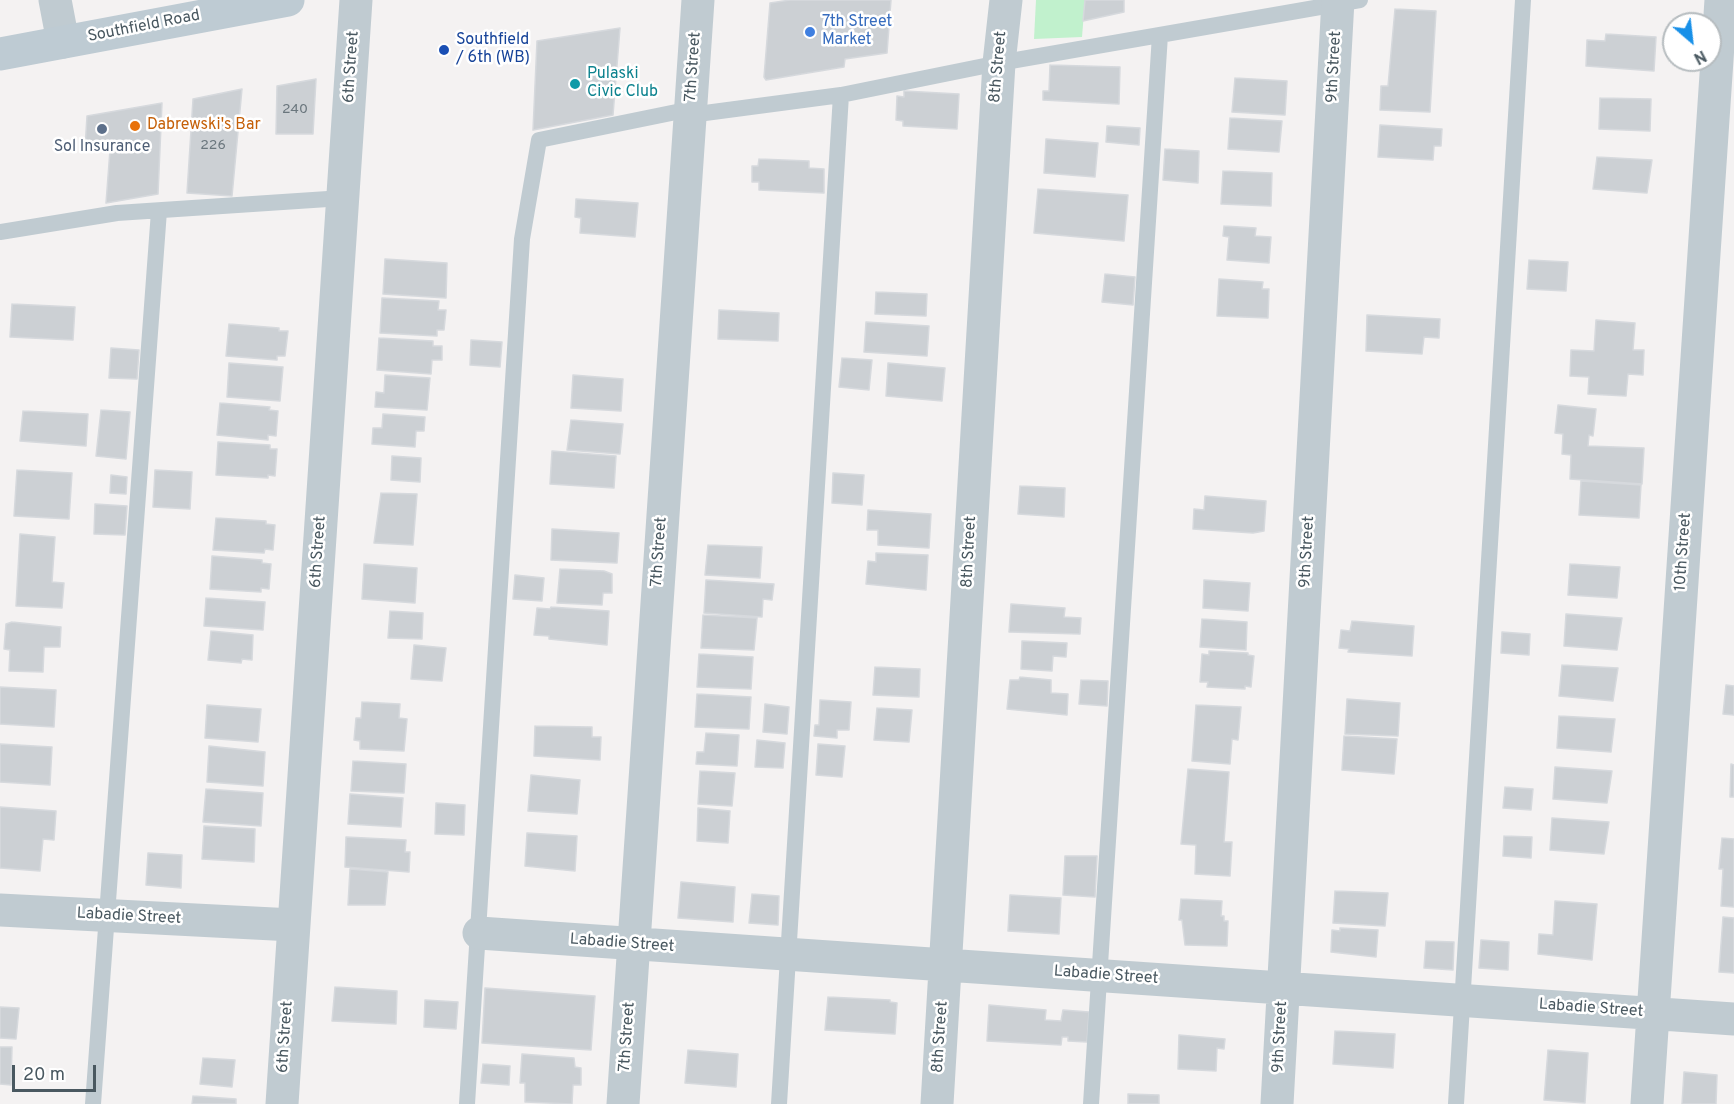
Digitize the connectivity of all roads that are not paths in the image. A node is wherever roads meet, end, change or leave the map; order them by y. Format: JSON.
{"nodes":[{"id":1,"x":55,"y":0,"type":"edge"},
{"id":2,"x":288,"y":0,"type":"edge"},
{"id":3,"x":356,"y":0,"type":"edge"},
{"id":4,"x":698,"y":0,"type":"edge"},
{"id":5,"x":1006,"y":0,"type":"edge"},
{"id":6,"x":1523,"y":0,"type":"edge"},
{"id":7,"x":1721,"y":0,"type":"edge"},
{"id":8,"x":1346,"y":1,"type":"edge"},
{"id":9,"x":1160,"y":35,"type":"junction"},
{"id":10,"x":63,"y":42,"type":"junction"},
{"id":11,"x":0,"y":54,"type":"edge"},
{"id":12,"x":999,"y":63,"type":"junction"},
{"id":13,"x":841,"y":94,"type":"junction"},
{"id":14,"x":690,"y":112,"type":"junction"},
{"id":15,"x":343,"y":198,"type":"junction"},
{"id":16,"x":159,"y":211,"type":"junction"},
{"id":17,"x":0,"y":232,"type":"edge"},
{"id":18,"x":0,"y":910,"type":"edge"},
{"id":19,"x":106,"y":916,"type":"junction"},
{"id":20,"x":293,"y":925,"type":"junction"},
{"id":21,"x":479,"y":933,"type":"junction"},
{"id":22,"x":634,"y":945,"type":"junction"},
{"id":23,"x":789,"y":955,"type":"junction"},
{"id":24,"x":946,"y":966,"type":"junction"},
{"id":25,"x":1099,"y":976,"type":"junction"},
{"id":26,"x":1284,"y":988,"type":"junction"},
{"id":27,"x":1463,"y":1000,"type":"junction"},
{"id":28,"x":1654,"y":1013,"type":"junction"},
{"id":29,"x":1734,"y":1019,"type":"edge"},
{"id":30,"x":93,"y":1104,"type":"edge"},
{"id":31,"x":282,"y":1104,"type":"edge"},
{"id":32,"x":467,"y":1104,"type":"edge"},
{"id":33,"x":623,"y":1104,"type":"edge"},
{"id":34,"x":779,"y":1104,"type":"edge"},
{"id":35,"x":937,"y":1104,"type":"edge"},
{"id":36,"x":1091,"y":1104,"type":"edge"},
{"id":37,"x":1277,"y":1104,"type":"edge"},
{"id":38,"x":1456,"y":1104,"type":"edge"},
{"id":39,"x":1647,"y":1104,"type":"edge"}],
"edges":[{"from":1,"to":10,"type":"street"},
{"from":2,"to":10,"type":"main road","name":"Southfield Road"},
{"from":3,"to":15,"type":"street","name":"6th Street"},
{"from":4,"to":14,"type":"street","name":"7th Street"},
{"from":5,"to":12,"type":"street","name":"8th Street"},
{"from":6,"to":27,"type":"lane"},
{"from":7,"to":28,"type":"street","name":"10th Street"},
{"from":8,"to":9,"type":"lane"},
{"from":8,"to":26,"type":"street","name":"9th Street"},
{"from":9,"to":12,"type":"lane"},
{"from":9,"to":25,"type":"lane"},
{"from":10,"to":11,"type":"main road","name":"Southfield Road"},
{"from":12,"to":13,"type":"lane"},
{"from":12,"to":24,"type":"street","name":"8th Street"},
{"from":13,"to":14,"type":"lane"},
{"from":13,"to":23,"type":"lane"},
{"from":14,"to":21,"type":"lane"},
{"from":14,"to":22,"type":"street","name":"7th Street"},
{"from":15,"to":16,"type":"lane"},
{"from":15,"to":20,"type":"street","name":"6th Street"},
{"from":16,"to":17,"type":"lane"},
{"from":16,"to":19,"type":"lane"},
{"from":18,"to":19,"type":"street","name":"Labadie Street"},
{"from":19,"to":20,"type":"street","name":"Labadie Street"},
{"from":19,"to":30,"type":"lane"},
{"from":20,"to":31,"type":"street","name":"6th Street"},
{"from":21,"to":22,"type":"street","name":"Labadie Street"},
{"from":21,"to":32,"type":"lane"},
{"from":22,"to":23,"type":"street","name":"Labadie Street"},
{"from":22,"to":33,"type":"street","name":"7th Street"},
{"from":23,"to":24,"type":"street","name":"Labadie Street"},
{"from":23,"to":34,"type":"lane"},
{"from":24,"to":25,"type":"street","name":"Labadie Street"},
{"from":24,"to":35,"type":"street","name":"8th Street"},
{"from":25,"to":26,"type":"street","name":"Labadie Street"},
{"from":25,"to":36,"type":"lane"},
{"from":26,"to":27,"type":"street","name":"Labadie Street"},
{"from":26,"to":37,"type":"street","name":"9th Street"},
{"from":27,"to":28,"type":"street","name":"Labadie Street"},
{"from":27,"to":38,"type":"lane"},
{"from":28,"to":29,"type":"street","name":"Labadie Street"},
{"from":28,"to":39,"type":"street","name":"10th Street"}]}
